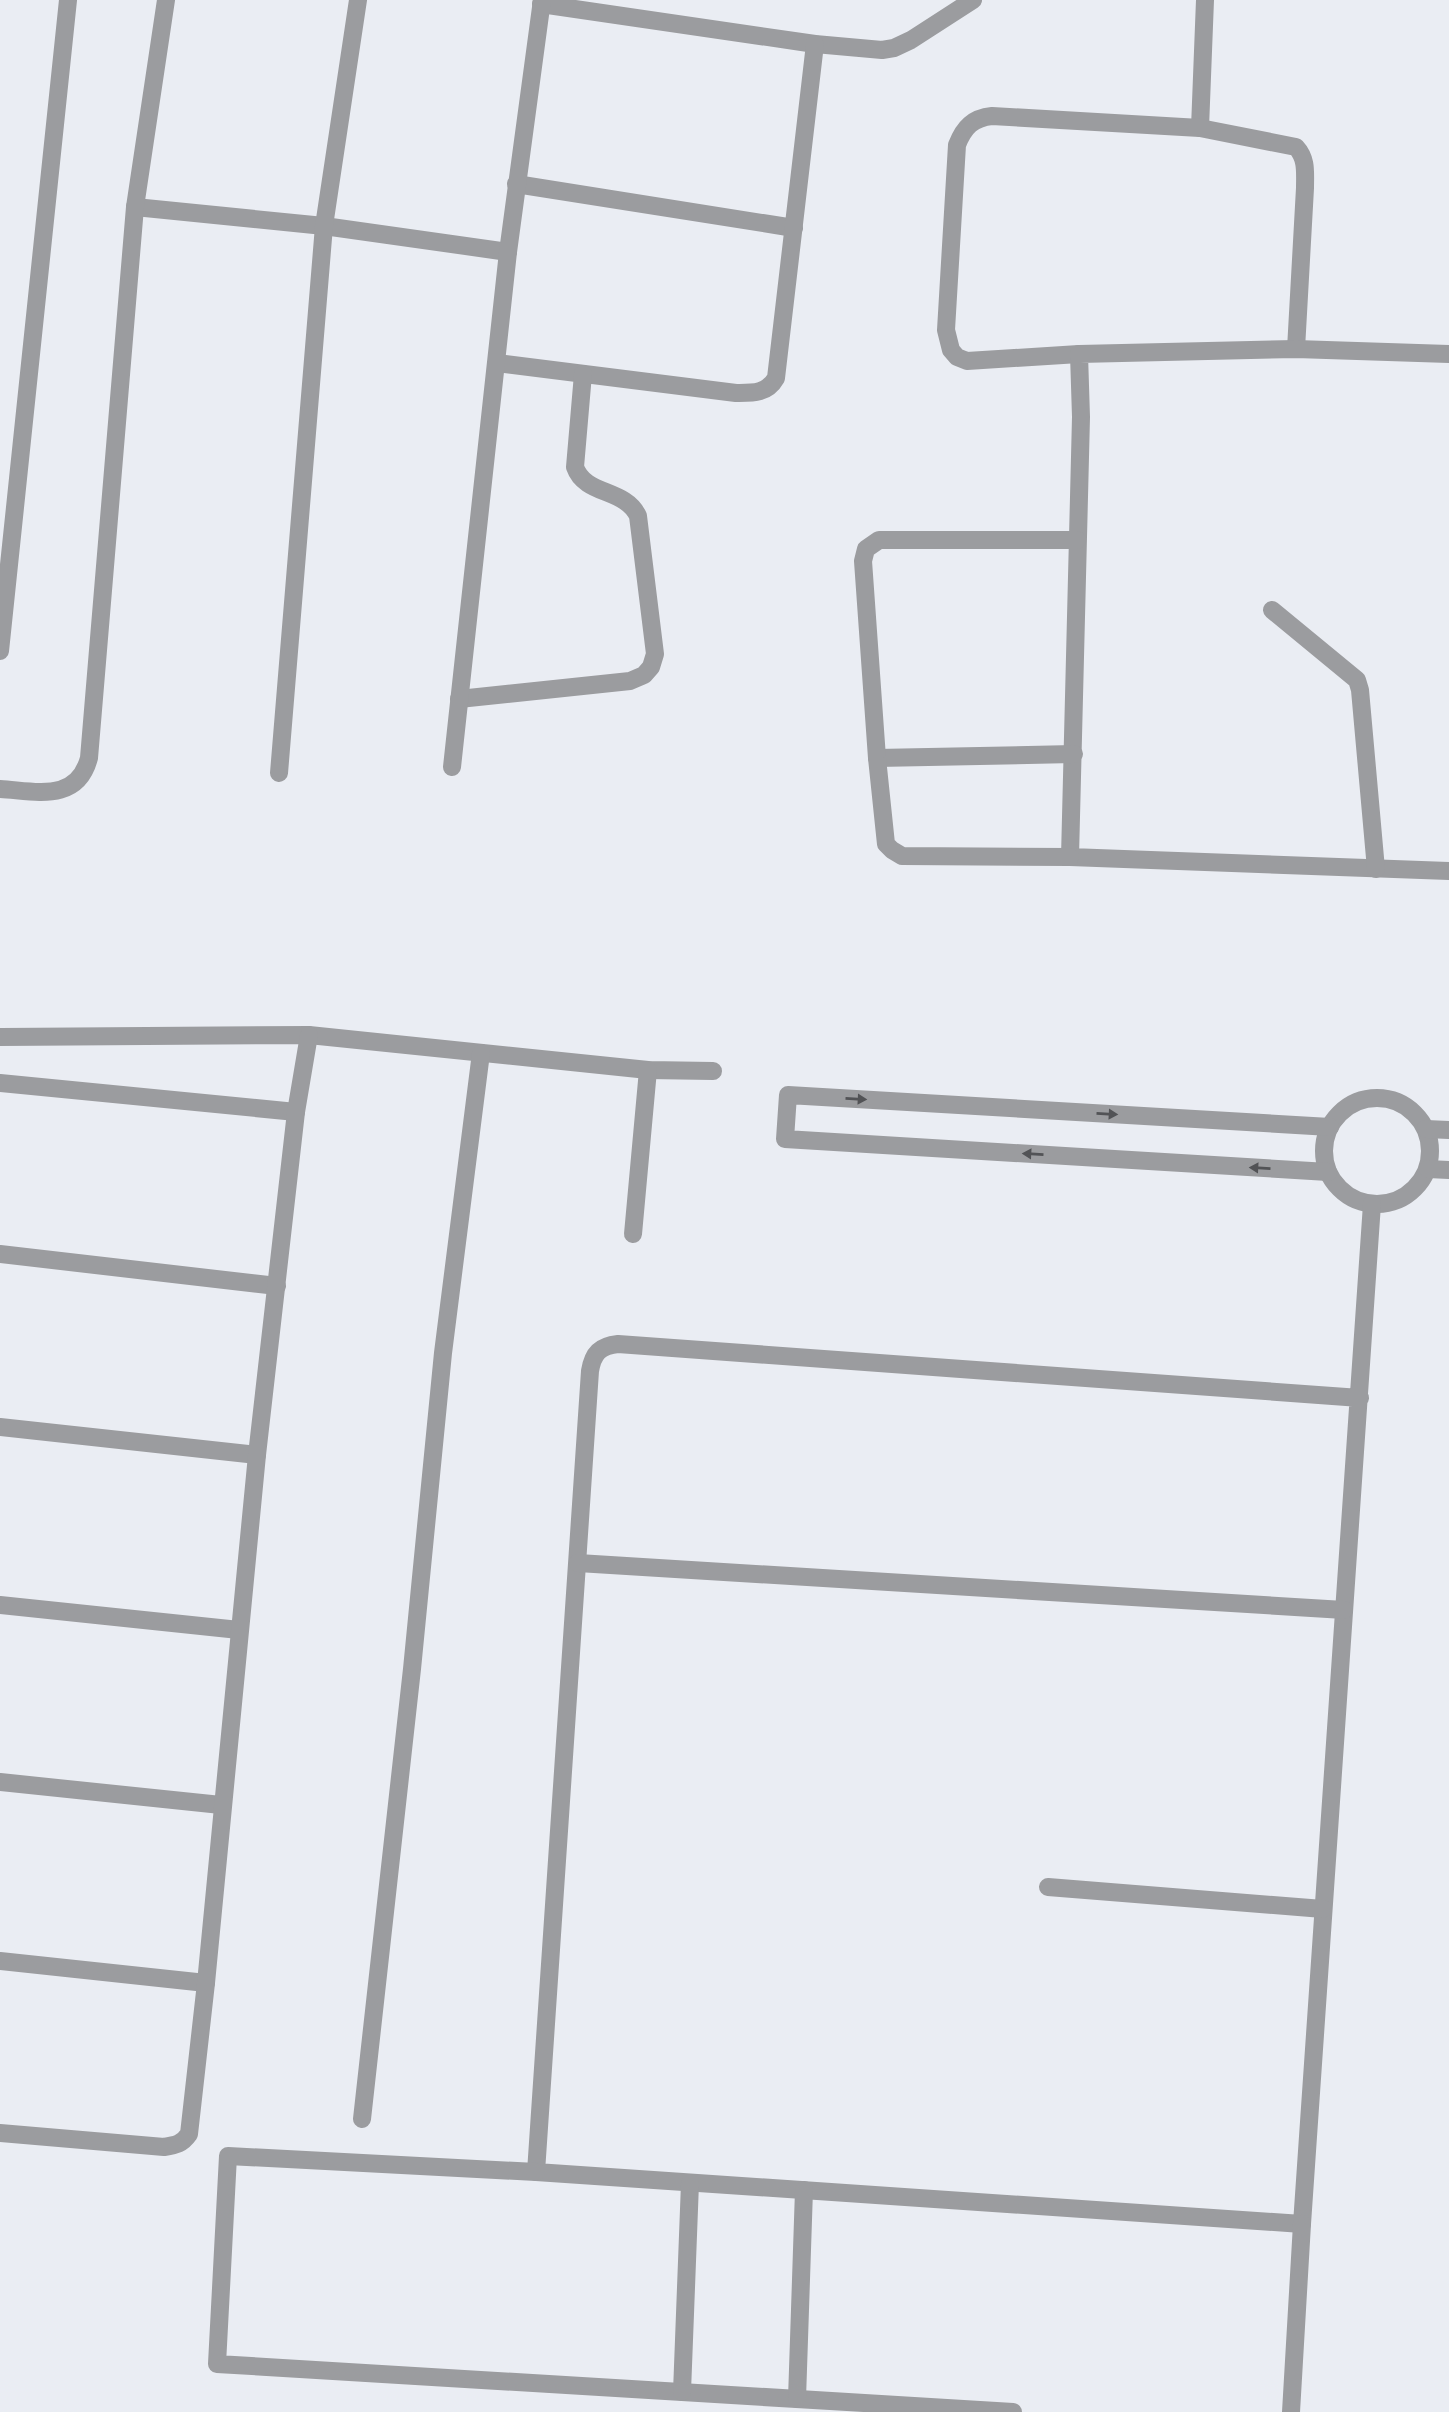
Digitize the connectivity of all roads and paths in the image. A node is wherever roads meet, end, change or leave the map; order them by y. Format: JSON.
{"nodes":[{"id":1,"x":68,"y":0,"type":"edge"},
{"id":2,"x":166,"y":0,"type":"edge"},
{"id":3,"x":358,"y":0,"type":"edge"},
{"id":4,"x":972,"y":0,"type":"edge"},
{"id":5,"x":1205,"y":0,"type":"edge"},
{"id":6,"x":542,"y":2,"type":"edge"},
{"id":7,"x":815,"y":44,"type":"junction"},
{"id":8,"x":1200,"y":128,"type":"junction"},
{"id":9,"x":516,"y":184,"type":"junction"},
{"id":10,"x":135,"y":206,"type":"junction"},
{"id":11,"x":324,"y":226,"type":"junction"},
{"id":12,"x":794,"y":229,"type":"junction"},
{"id":13,"x":508,"y":252,"type":"junction"},
{"id":14,"x":1296,"y":349,"type":"junction"},
{"id":15,"x":1079,"y":354,"type":"junction"},
{"id":16,"x":1449,"y":354,"type":"edge"},
{"id":17,"x":497,"y":363,"type":"junction"},
{"id":18,"x":583,"y":374,"type":"junction"},
{"id":19,"x":1077,"y":540,"type":"junction"},
{"id":20,"x":1272,"y":610,"type":"dead end"},
{"id":21,"x":0,"y":651,"type":"edge"},
{"id":22,"x":459,"y":699,"type":"junction"},
{"id":23,"x":1074,"y":754,"type":"junction"},
{"id":24,"x":877,"y":758,"type":"junction"},
{"id":25,"x":452,"y":767,"type":"dead end"},
{"id":26,"x":279,"y":773,"type":"dead end"},
{"id":27,"x":0,"y":789,"type":"edge"},
{"id":28,"x":1070,"y":857,"type":"junction"},
{"id":29,"x":1376,"y":869,"type":"junction"},
{"id":30,"x":1449,"y":871,"type":"edge"},
{"id":31,"x":309,"y":1035,"type":"junction"},
{"id":32,"x":0,"y":1037,"type":"edge"},
{"id":33,"x":481,"y":1053,"type":"junction"},
{"id":34,"x":648,"y":1070,"type":"junction"},
{"id":35,"x":713,"y":1071,"type":"dead end"},
{"id":36,"x":0,"y":1083,"type":"edge"},
{"id":37,"x":296,"y":1112,"type":"junction"},
{"id":38,"x":1330,"y":1127,"type":"junction"},
{"id":39,"x":1426,"y":1129,"type":"junction"},
{"id":40,"x":1449,"y":1130,"type":"edge"},
{"id":41,"x":1428,"y":1169,"type":"junction"},
{"id":42,"x":1449,"y":1170,"type":"edge"},
{"id":43,"x":1328,"y":1172,"type":"junction"},
{"id":44,"x":1372,"y":1204,"type":"junction"},
{"id":45,"x":633,"y":1234,"type":"dead end"},
{"id":46,"x":0,"y":1254,"type":"edge"},
{"id":47,"x":277,"y":1286,"type":"junction"},
{"id":48,"x":1360,"y":1398,"type":"junction"},
{"id":49,"x":0,"y":1427,"type":"edge"},
{"id":50,"x":257,"y":1455,"type":"junction"},
{"id":51,"x":578,"y":1563,"type":"junction"},
{"id":52,"x":0,"y":1605,"type":"edge"},
{"id":53,"x":1344,"y":1610,"type":"junction"},
{"id":54,"x":239,"y":1630,"type":"junction"},
{"id":55,"x":0,"y":1782,"type":"edge"},
{"id":56,"x":221,"y":1805,"type":"junction"},
{"id":57,"x":1048,"y":1887,"type":"dead end"},
{"id":58,"x":1323,"y":1909,"type":"junction"},
{"id":59,"x":0,"y":1961,"type":"edge"},
{"id":60,"x":206,"y":1983,"type":"junction"},
{"id":61,"x":362,"y":2119,"type":"dead end"},
{"id":62,"x":0,"y":2133,"type":"edge"},
{"id":63,"x":536,"y":2172,"type":"junction"},
{"id":64,"x":690,"y":2183,"type":"junction"},
{"id":65,"x":804,"y":2190,"type":"junction"},
{"id":66,"x":1302,"y":2224,"type":"junction"},
{"id":67,"x":682,"y":2392,"type":"junction"},
{"id":68,"x":797,"y":2399,"type":"junction"},
{"id":69,"x":1013,"y":2412,"type":"edge"},
{"id":70,"x":1291,"y":2412,"type":"edge"}],
"edges":[{"from":1,"to":21,"type":"street"},
{"from":2,"to":10,"type":"street"},
{"from":3,"to":11,"type":"street"},
{"from":4,"to":7,"type":"street"},
{"from":5,"to":8,"type":"street"},
{"from":6,"to":7,"type":"street"},
{"from":6,"to":9,"type":"street"},
{"from":7,"to":12,"type":"street"},
{"from":8,"to":14,"type":"street"},
{"from":8,"to":15,"type":"street"},
{"from":9,"to":12,"type":"street"},
{"from":9,"to":13,"type":"street"},
{"from":10,"to":11,"type":"street"},
{"from":10,"to":27,"type":"street"},
{"from":11,"to":13,"type":"street"},
{"from":11,"to":26,"type":"street"},
{"from":12,"to":18,"type":"street"},
{"from":13,"to":17,"type":"street"},
{"from":14,"to":15,"type":"street"},
{"from":14,"to":16,"type":"street"},
{"from":15,"to":19,"type":"street"},
{"from":17,"to":18,"type":"street"},
{"from":17,"to":22,"type":"street"},
{"from":18,"to":22,"type":"street"},
{"from":19,"to":23,"type":"street"},
{"from":19,"to":24,"type":"street"},
{"from":20,"to":29,"type":"street"},
{"from":22,"to":25,"type":"street"},
{"from":23,"to":24,"type":"street"},
{"from":23,"to":28,"type":"street"},
{"from":24,"to":28,"type":"street"},
{"from":28,"to":29,"type":"street"},
{"from":29,"to":30,"type":"street"},
{"from":31,"to":32,"type":"street"},
{"from":31,"to":33,"type":"street"},
{"from":31,"to":37,"type":"street"},
{"from":33,"to":34,"type":"street"},
{"from":33,"to":61,"type":"street"},
{"from":34,"to":35,"type":"street"},
{"from":34,"to":45,"type":"street"},
{"from":36,"to":37,"type":"street"},
{"from":37,"to":47,"type":"street"},
{"from":38,"to":39,"type":"street"},
{"from":38,"to":43,"type":"street"},
{"from":43,"to":38,"type":"street","one_way":true},
{"from":39,"to":40,"type":"street"},
{"from":39,"to":41,"type":"street"},
{"from":41,"to":42,"type":"street"},
{"from":41,"to":44,"type":"street"},
{"from":43,"to":44,"type":"street"},
{"from":44,"to":48,"type":"street"},
{"from":46,"to":47,"type":"street"},
{"from":47,"to":50,"type":"street"},
{"from":48,"to":51,"type":"street"},
{"from":48,"to":53,"type":"street"},
{"from":49,"to":50,"type":"street"},
{"from":50,"to":54,"type":"street"},
{"from":51,"to":53,"type":"street"},
{"from":51,"to":63,"type":"street"},
{"from":52,"to":54,"type":"street"},
{"from":53,"to":58,"type":"street"},
{"from":54,"to":56,"type":"street"},
{"from":55,"to":56,"type":"street"},
{"from":56,"to":60,"type":"street"},
{"from":57,"to":58,"type":"street"},
{"from":58,"to":66,"type":"street"},
{"from":59,"to":60,"type":"street"},
{"from":60,"to":62,"type":"street"},
{"from":63,"to":64,"type":"street"},
{"from":63,"to":67,"type":"street"},
{"from":64,"to":65,"type":"street"},
{"from":64,"to":67,"type":"street"},
{"from":65,"to":66,"type":"street"},
{"from":65,"to":68,"type":"street"},
{"from":66,"to":70,"type":"street"},
{"from":67,"to":68,"type":"street"},
{"from":68,"to":69,"type":"street"}]}
